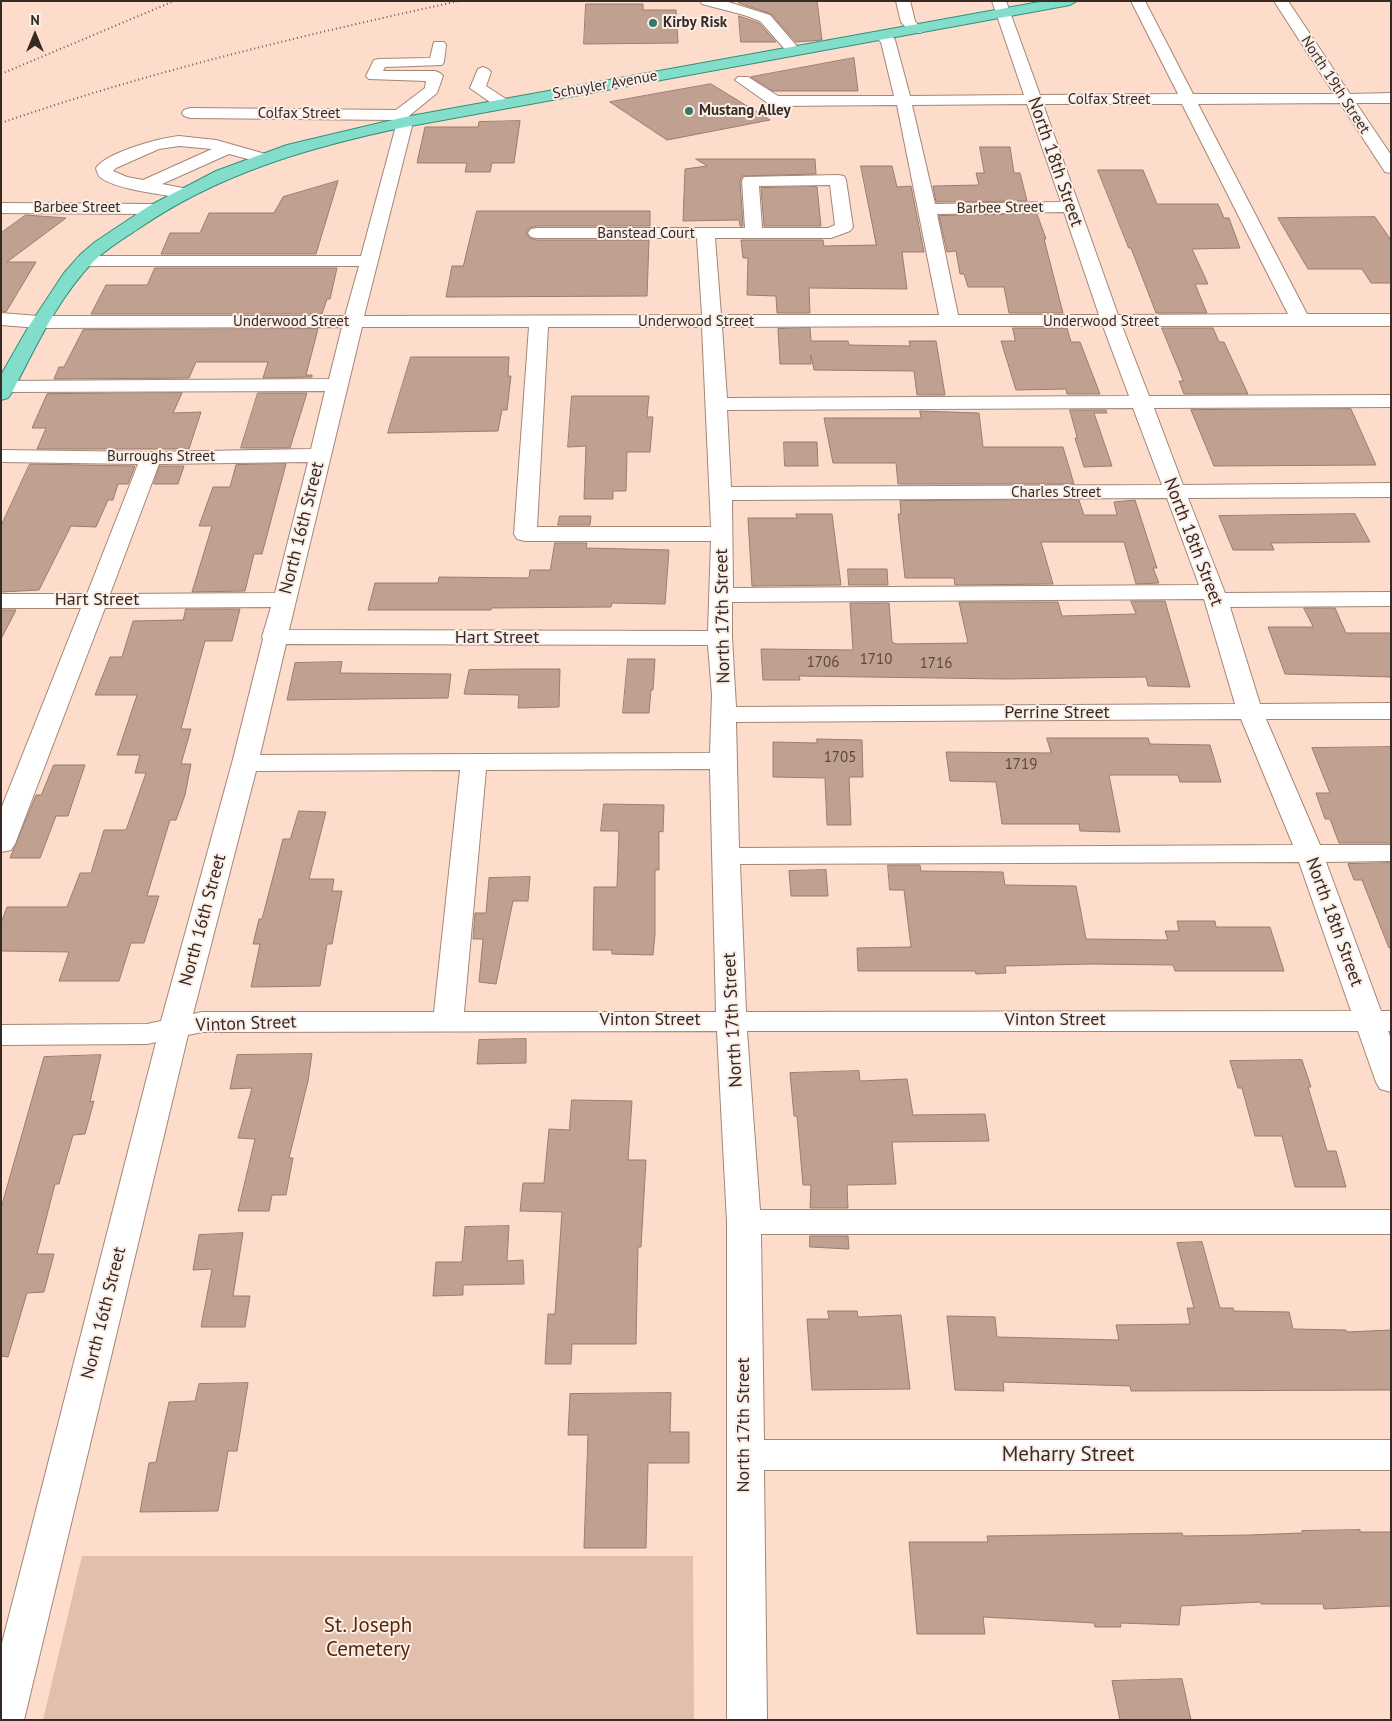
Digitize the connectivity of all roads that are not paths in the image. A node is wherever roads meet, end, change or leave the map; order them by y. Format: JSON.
{"nodes":[{"id":1,"x":707,"y":1,"type":"edge"},
{"id":2,"x":904,"y":1,"type":"edge"},
{"id":3,"x":1070,"y":1,"type":"edge"},
{"id":4,"x":1138,"y":1,"type":"edge"},
{"id":5,"x":1280,"y":1,"type":"edge"},
{"id":6,"x":1001,"y":7,"type":"edge"},
{"id":7,"x":916,"y":30,"type":"junction"},
{"id":8,"x":881,"y":36,"type":"junction"},
{"id":9,"x":439,"y":45,"type":"dead end"},
{"id":10,"x":794,"y":51,"type":"junction"},
{"id":11,"x":436,"y":69,"type":"junction"},
{"id":12,"x":483,"y":72,"type":"dead end"},
{"id":13,"x":743,"y":80,"type":"dead end"},
{"id":14,"x":1391,"y":98,"type":"edge"},
{"id":15,"x":1343,"y":99,"type":"junction"},
{"id":16,"x":904,"y":100,"type":"junction"},
{"id":17,"x":1034,"y":100,"type":"junction"},
{"id":18,"x":1188,"y":100,"type":"junction"},
{"id":19,"x":368,"y":103,"type":"junction"},
{"id":20,"x":503,"y":104,"type":"junction"},
{"id":21,"x":403,"y":111,"type":"junction"},
{"id":22,"x":190,"y":114,"type":"dead end"},
{"id":23,"x":226,"y":149,"type":"junction"},
{"id":24,"x":263,"y":158,"type":"junction"},
{"id":25,"x":1391,"y":168,"type":"edge"},
{"id":26,"x":144,"y":186,"type":"junction"},
{"id":27,"x":182,"y":193,"type":"junction"},
{"id":28,"x":1071,"y":207,"type":"junction"},
{"id":29,"x":1,"y":208,"type":"edge"},
{"id":30,"x":929,"y":209,"type":"junction"},
{"id":31,"x":152,"y":210,"type":"junction"},
{"id":32,"x":537,"y":233,"type":"dead end"},
{"id":33,"x":754,"y":233,"type":"junction"},
{"id":34,"x":706,"y":234,"type":"junction"},
{"id":35,"x":84,"y":261,"type":"junction"},
{"id":36,"x":368,"y":261,"type":"junction"},
{"id":37,"x":1,"y":319,"type":"edge"},
{"id":38,"x":1300,"y":320,"type":"junction"},
{"id":39,"x":1391,"y":320,"type":"edge"},
{"id":40,"x":711,"y":321,"type":"junction"},
{"id":41,"x":38,"y":322,"type":"junction"},
{"id":42,"x":352,"y":322,"type":"junction"},
{"id":43,"x":539,"y":322,"type":"junction"},
{"id":44,"x":950,"y":322,"type":"junction"},
{"id":45,"x":1111,"y":322,"type":"junction"},
{"id":46,"x":4,"y":385,"type":"edge"},
{"id":47,"x":337,"y":385,"type":"junction"},
{"id":48,"x":1391,"y":401,"type":"edge"},
{"id":49,"x":1142,"y":403,"type":"junction"},
{"id":50,"x":717,"y":404,"type":"junction"},
{"id":51,"x":320,"y":455,"type":"junction"},
{"id":52,"x":1,"y":456,"type":"edge"},
{"id":53,"x":150,"y":458,"type":"junction"},
{"id":54,"x":1391,"y":490,"type":"edge"},
{"id":55,"x":1174,"y":492,"type":"junction"},
{"id":56,"x":720,"y":494,"type":"junction"},
{"id":57,"x":722,"y":534,"type":"junction"},
{"id":58,"x":720,"y":595,"type":"junction"},
{"id":59,"x":1214,"y":596,"type":"junction"},
{"id":60,"x":1391,"y":599,"type":"edge"},
{"id":61,"x":96,"y":600,"type":"junction"},
{"id":62,"x":283,"y":600,"type":"junction"},
{"id":63,"x":1,"y":601,"type":"edge"},
{"id":64,"x":274,"y":637,"type":"junction"},
{"id":65,"x":720,"y":638,"type":"junction"},
{"id":66,"x":1391,"y":711,"type":"edge"},
{"id":67,"x":1250,"y":712,"type":"junction"},
{"id":68,"x":724,"y":715,"type":"junction"},
{"id":69,"x":722,"y":760,"type":"junction"},
{"id":70,"x":474,"y":762,"type":"junction"},
{"id":71,"x":245,"y":763,"type":"junction"},
{"id":72,"x":1,"y":844,"type":"edge"},
{"id":73,"x":1391,"y":853,"type":"edge"},
{"id":74,"x":1310,"y":854,"type":"junction"},
{"id":75,"x":726,"y":856,"type":"junction"},
{"id":76,"x":732,"y":1020,"type":"junction"},
{"id":77,"x":1380,"y":1021,"type":"edge"},
{"id":78,"x":448,"y":1022,"type":"junction"},
{"id":79,"x":174,"y":1029,"type":"junction"},
{"id":80,"x":1,"y":1035,"type":"edge"},
{"id":81,"x":1391,"y":1082,"type":"edge"},
{"id":82,"x":744,"y":1222,"type":"junction"},
{"id":83,"x":1391,"y":1222,"type":"edge"},
{"id":84,"x":744,"y":1455,"type":"junction"},
{"id":85,"x":1391,"y":1455,"type":"edge"},
{"id":86,"x":3,"y":1720,"type":"edge"},
{"id":87,"x":746,"y":1720,"type":"edge"}],
"edges":[{"from":1,"to":10,"type":"street"},
{"from":2,"to":7,"type":"street"},
{"from":3,"to":6,"type":"main road","name":"Schuyler Avenue"},
{"from":4,"to":18,"type":"street"},
{"from":5,"to":15,"type":"street","name":"North 19th Street"},
{"from":6,"to":7,"type":"main road","name":"Schuyler Avenue"},
{"from":6,"to":17,"type":"street","name":"North 18th Street"},
{"from":7,"to":8,"type":"main road","name":"Schuyler Avenue"},
{"from":8,"to":10,"type":"main road","name":"Schuyler Avenue"},
{"from":8,"to":16,"type":"street"},
{"from":9,"to":11,"type":"street"},
{"from":10,"to":20,"type":"main road","name":"Schuyler Avenue"},
{"from":11,"to":19,"type":"street"},
{"from":11,"to":21,"type":"street"},
{"from":12,"to":20,"type":"street"},
{"from":13,"to":16,"type":"street","name":"Colfax Street"},
{"from":14,"to":15,"type":"street","name":"Colfax Street"},
{"from":15,"to":18,"type":"street","name":"Colfax Street"},
{"from":15,"to":25,"type":"street","name":"North 19th Street"},
{"from":16,"to":17,"type":"street","name":"Colfax Street"},
{"from":16,"to":30,"type":"street"},
{"from":17,"to":18,"type":"street","name":"Colfax Street"},
{"from":17,"to":28,"type":"street","name":"North 18th Street"},
{"from":18,"to":38,"type":"street"},
{"from":19,"to":21,"type":"street","name":"Colfax Street"},
{"from":19,"to":22,"type":"street","name":"Colfax Street"},
{"from":20,"to":21,"type":"main road","name":"Schuyler Avenue"},
{"from":21,"to":24,"type":"main road","name":"Schuyler Avenue"},
{"from":21,"to":36,"type":"street","name":"North 16th Street"},
{"from":23,"to":24,"type":"street"},
{"from":23,"to":26,"type":"street"},
{"from":23,"to":26,"type":"street"},
{"from":24,"to":27,"type":"main road","name":"Schuyler Avenue"},
{"from":26,"to":27,"type":"street"},
{"from":27,"to":31,"type":"main road","name":"Schuyler Avenue"},
{"from":28,"to":30,"type":"street","name":"Barbee Street"},
{"from":28,"to":45,"type":"street","name":"North 18th Street"},
{"from":29,"to":31,"type":"street","name":"Barbee Street"},
{"from":30,"to":44,"type":"street"},
{"from":31,"to":35,"type":"main road","name":"Schuyler Avenue"},
{"from":32,"to":34,"type":"street","name":"Banstead Court"},
{"from":33,"to":33,"type":"street","name":"Banstead Court"},
{"from":33,"to":34,"type":"street","name":"Banstead Court"},
{"from":34,"to":40,"type":"street","name":"North 17th Street"},
{"from":35,"to":36,"type":"street"},
{"from":35,"to":41,"type":"main road","name":"Schuyler Avenue"},
{"from":36,"to":42,"type":"street","name":"North 16th Street"},
{"from":37,"to":41,"type":"street","name":"Underwood Street"},
{"from":38,"to":39,"type":"street","name":"Underwood Street"},
{"from":38,"to":45,"type":"street","name":"Underwood Street"},
{"from":40,"to":43,"type":"street","name":"Underwood Street"},
{"from":40,"to":44,"type":"street","name":"Underwood Street"},
{"from":40,"to":50,"type":"street","name":"North 17th Street"},
{"from":41,"to":42,"type":"street","name":"Underwood Street"},
{"from":41,"to":46,"type":"main road","name":"Schuyler Avenue"},
{"from":42,"to":43,"type":"street","name":"Underwood Street"},
{"from":42,"to":47,"type":"street","name":"North 16th Street"},
{"from":43,"to":57,"type":"street"},
{"from":44,"to":45,"type":"street","name":"Underwood Street"},
{"from":45,"to":49,"type":"street","name":"North 18th Street"},
{"from":46,"to":47,"type":"street"},
{"from":47,"to":51,"type":"street","name":"North 16th Street"},
{"from":48,"to":49,"type":"street"},
{"from":49,"to":50,"type":"street"},
{"from":49,"to":55,"type":"street","name":"North 18th Street"},
{"from":50,"to":56,"type":"street","name":"North 17th Street"},
{"from":51,"to":53,"type":"street","name":"Burroughs Street"},
{"from":51,"to":62,"type":"street","name":"North 16th Street"},
{"from":52,"to":53,"type":"street","name":"Burroughs Street"},
{"from":53,"to":61,"type":"street"},
{"from":54,"to":55,"type":"street","name":"Charles Street"},
{"from":55,"to":56,"type":"street","name":"Charles Street"},
{"from":55,"to":59,"type":"street","name":"North 18th Street"},
{"from":56,"to":57,"type":"street","name":"North 17th Street"},
{"from":57,"to":58,"type":"street","name":"North 17th Street"},
{"from":58,"to":59,"type":"street"},
{"from":58,"to":65,"type":"street","name":"North 17th Street"},
{"from":59,"to":60,"type":"street"},
{"from":59,"to":67,"type":"street","name":"North 18th Street"},
{"from":61,"to":62,"type":"street","name":"Hart Street"},
{"from":61,"to":63,"type":"street","name":"Hart Street"},
{"from":61,"to":72,"type":"street"},
{"from":62,"to":64,"type":"street","name":"North 16th Street"},
{"from":64,"to":65,"type":"street","name":"Hart Street"},
{"from":64,"to":71,"type":"street","name":"North 16th Street"},
{"from":65,"to":68,"type":"street","name":"North 17th Street"},
{"from":66,"to":67,"type":"street","name":"Perrine Street"},
{"from":67,"to":68,"type":"street","name":"Perrine Street"},
{"from":67,"to":74,"type":"street","name":"North 18th Street"},
{"from":68,"to":69,"type":"street","name":"North 17th Street"},
{"from":69,"to":70,"type":"street"},
{"from":69,"to":75,"type":"street","name":"North 17th Street"},
{"from":70,"to":71,"type":"street"},
{"from":70,"to":78,"type":"street"},
{"from":71,"to":79,"type":"street","name":"North 16th Street"},
{"from":73,"to":74,"type":"street"},
{"from":74,"to":75,"type":"street"},
{"from":74,"to":77,"type":"street","name":"North 18th Street"},
{"from":75,"to":76,"type":"street","name":"North 17th Street"},
{"from":76,"to":77,"type":"street","name":"Vinton Street"},
{"from":76,"to":78,"type":"street","name":"Vinton Street"},
{"from":76,"to":82,"type":"street","name":"North 17th Street"},
{"from":77,"to":81,"type":"street","name":"North 18th Street"},
{"from":78,"to":79,"type":"street","name":"Vinton Street"},
{"from":79,"to":80,"type":"street","name":"Vinton Street"},
{"from":79,"to":86,"type":"street","name":"North 16th Street"},
{"from":82,"to":83,"type":"street"},
{"from":82,"to":84,"type":"street","name":"North 17th Street"},
{"from":84,"to":85,"type":"street","name":"Meharry Street"},
{"from":84,"to":87,"type":"street","name":"North 17th Street"}]}
